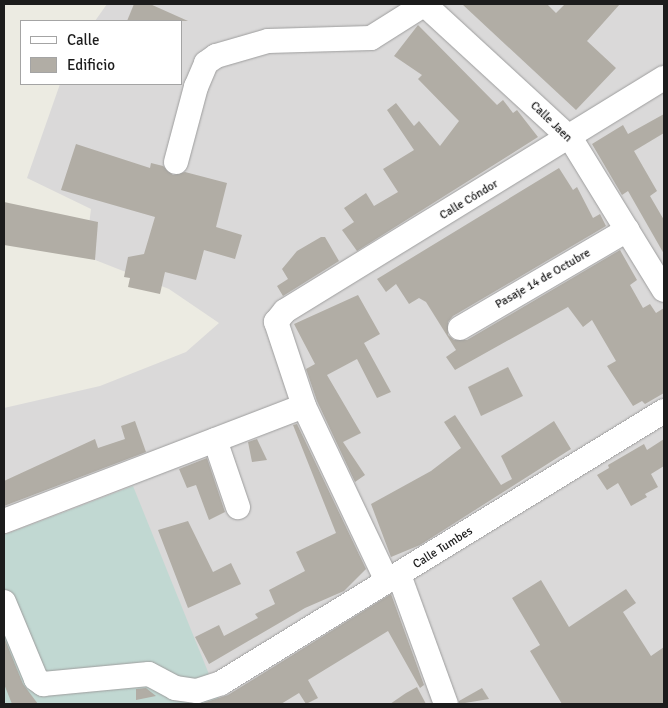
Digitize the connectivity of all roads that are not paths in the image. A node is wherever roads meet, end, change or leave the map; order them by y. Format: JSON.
{"nodes":[{"id":1,"x":425,"y":4,"type":"edge"},
{"id":2,"x":664,"y":78,"type":"edge"},
{"id":3,"x":571,"y":139,"type":"junction"},
{"id":4,"x":176,"y":162,"type":"dead end"},
{"id":5,"x":627,"y":230,"type":"junction"},
{"id":6,"x":664,"y":290,"type":"edge"},
{"id":7,"x":460,"y":328,"type":"dead end"},
{"id":8,"x":304,"y":406,"type":"junction"},
{"id":9,"x":664,"y":410,"type":"edge"},
{"id":10,"x":214,"y":440,"type":"junction"},
{"id":11,"x":238,"y":507,"type":"dead end"},
{"id":12,"x":4,"y":520,"type":"edge"},
{"id":13,"x":393,"y":578,"type":"junction"},
{"id":14,"x":4,"y":602,"type":"edge"},
{"id":15,"x":446,"y":704,"type":"edge"}],
"edges":[{"from":1,"to":3,"type":"street","name":"Calle Jaen"},
{"from":1,"to":4,"type":"street"},
{"from":2,"to":3,"type":"street","name":"Calle Cóndor"},
{"from":3,"to":5,"type":"street","name":"Calle Jaen"},
{"from":3,"to":8,"type":"street","name":"Calle Cóndor"},
{"from":5,"to":6,"type":"street","name":"Calle Jaen"},
{"from":5,"to":7,"type":"street","name":"Pasaje 14 de Octubre"},
{"from":8,"to":10,"type":"street"},
{"from":8,"to":13,"type":"street"},
{"from":9,"to":13,"type":"street","name":"Calle Tumbes"},
{"from":10,"to":11,"type":"street"},
{"from":10,"to":12,"type":"street"},
{"from":13,"to":14,"type":"street","name":"Calle Tumbes"},
{"from":13,"to":15,"type":"street"}]}
